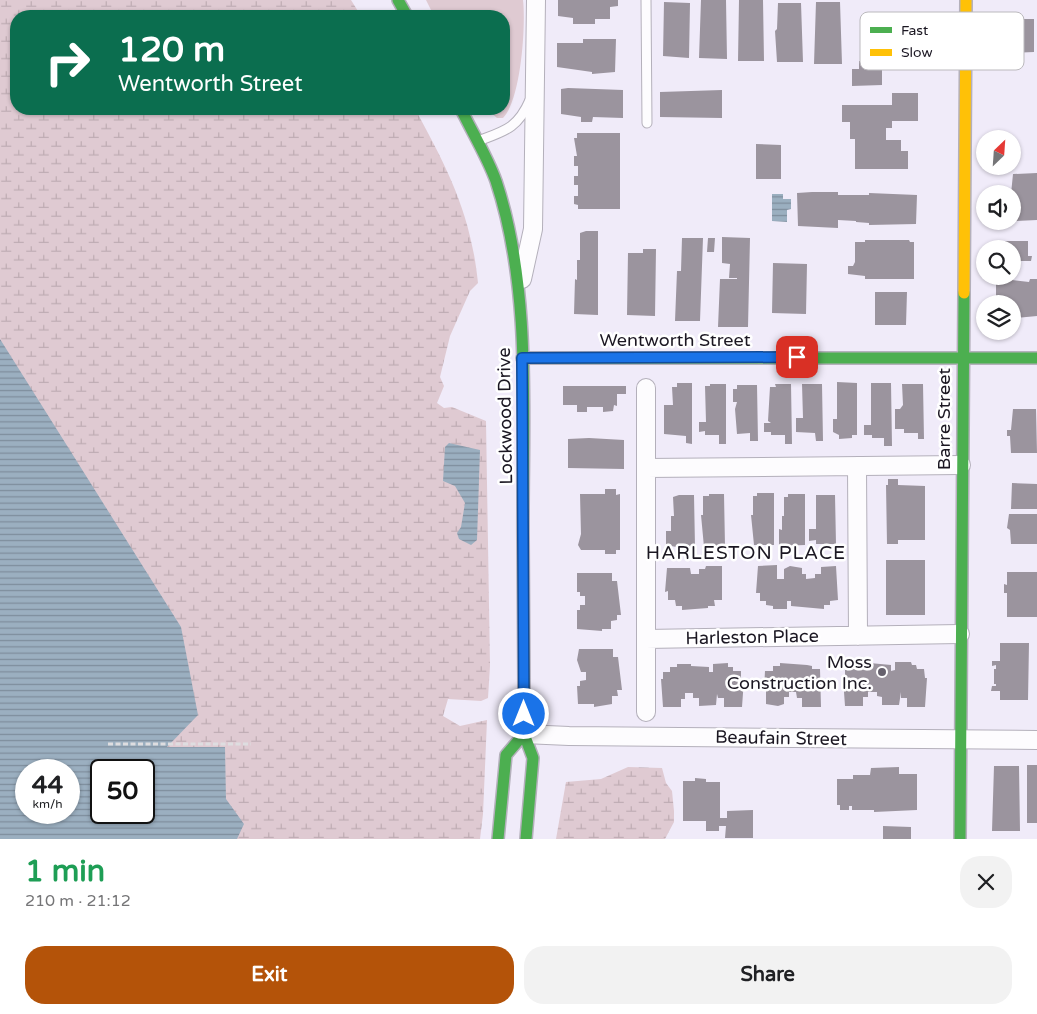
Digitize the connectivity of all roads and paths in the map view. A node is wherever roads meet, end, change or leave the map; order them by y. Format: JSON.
{"nodes":[{"id":1,"x":536,"y":0,"type":"edge"},
{"id":2,"x":646,"y":0,"type":"edge"},
{"id":3,"x":965,"y":70,"type":"edge"},
{"id":4,"x":534,"y":91,"type":"junction"},
{"id":5,"x":464,"y":115,"type":"edge"},
{"id":6,"x":646,"y":123,"type":"dead end"},
{"id":7,"x":478,"y":141,"type":"junction"},
{"id":8,"x":519,"y":297,"type":"junction"},
{"id":9,"x":962,"y":357,"type":"junction"},
{"id":10,"x":522,"y":358,"type":"junction"},
{"id":11,"x":1037,"y":358,"type":"edge"},
{"id":12,"x":646,"y":388,"type":"dead end"},
{"id":13,"x":961,"y":464,"type":"junction"},
{"id":14,"x":857,"y":466,"type":"junction"},
{"id":15,"x":646,"y":468,"type":"junction"},
{"id":16,"x":960,"y":634,"type":"junction"},
{"id":17,"x":858,"y":636,"type":"junction"},
{"id":18,"x":646,"y":639,"type":"junction"},
{"id":19,"x":646,"y":712,"type":"dead end"},
{"id":20,"x":524,"y":734,"type":"junction"},
{"id":21,"x":960,"y":740,"type":"junction"},
{"id":22,"x":1037,"y":740,"type":"edge"},
{"id":23,"x":108,"y":744,"type":"dead end"},
{"id":24,"x":251,"y":744,"type":"dead end"},
{"id":25,"x":498,"y":839,"type":"edge"},
{"id":26,"x":526,"y":839,"type":"edge"},
{"id":27,"x":960,"y":839,"type":"edge"}],
"edges":[{"from":1,"to":4,"type":"street"},
{"from":2,"to":6,"type":"lane"},
{"from":3,"to":9,"type":"street","name":"Barre Street"},
{"from":4,"to":7,"type":"lane"},
{"from":4,"to":8,"type":"street"},
{"from":5,"to":7,"type":"street","name":"Lockwood Drive"},
{"from":7,"to":8,"type":"street","name":"Lockwood Drive"},
{"from":8,"to":10,"type":"street","name":"Lockwood Drive"},
{"from":9,"to":10,"type":"street","name":"Wentworth Street"},
{"from":9,"to":11,"type":"street","name":"Wentworth Street"},
{"from":9,"to":13,"type":"street","name":"Barre Street"},
{"from":10,"to":20,"type":"street","name":"Lockwood Drive"},
{"from":12,"to":15,"type":"street"},
{"from":13,"to":14,"type":"street"},
{"from":13,"to":16,"type":"street","name":"Barre Street"},
{"from":14,"to":15,"type":"street"},
{"from":14,"to":17,"type":"street"},
{"from":15,"to":18,"type":"street"},
{"from":16,"to":17,"type":"street","name":"Harleston Place"},
{"from":16,"to":21,"type":"street","name":"Barre Street"},
{"from":17,"to":18,"type":"street","name":"Harleston Place"},
{"from":18,"to":19,"type":"street"},
{"from":20,"to":21,"type":"street","name":"Beaufain Street"},
{"from":20,"to":25,"type":"street"},
{"from":20,"to":26,"type":"street","name":"Lockwood Drive"},
{"from":21,"to":22,"type":"street","name":"Beaufain Street"},
{"from":21,"to":27,"type":"street","name":"Barre Street"},
{"from":23,"to":24,"type":"path"}]}
